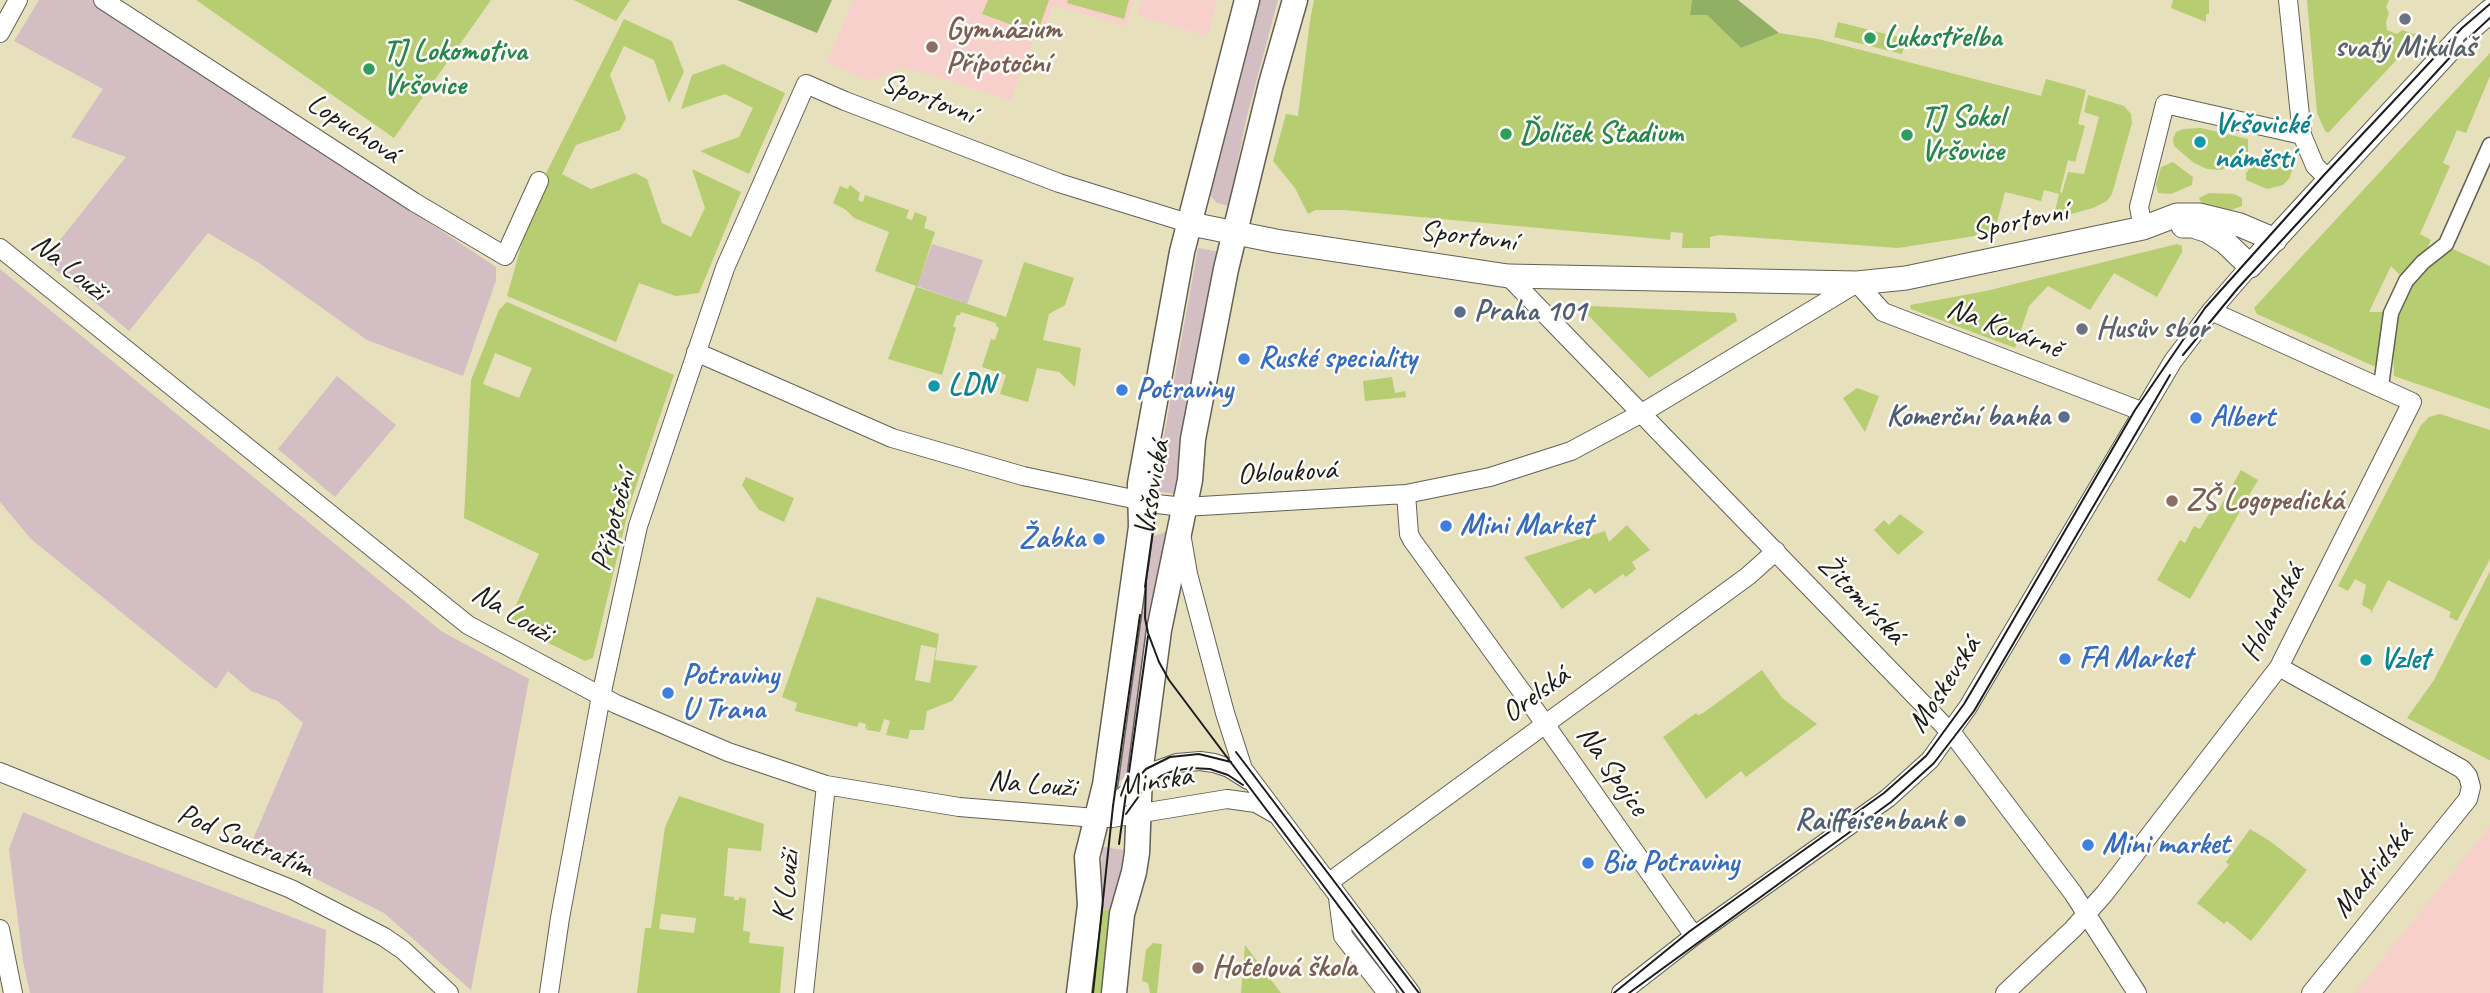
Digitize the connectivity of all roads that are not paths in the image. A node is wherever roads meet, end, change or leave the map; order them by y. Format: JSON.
{"nodes":[{"id":1,"x":18,"y":0,"type":"edge"},
{"id":2,"x":103,"y":0,"type":"edge"},
{"id":3,"x":1247,"y":0,"type":"edge"},
{"id":4,"x":1294,"y":0,"type":"edge"},
{"id":5,"x":2288,"y":0,"type":"edge"},
{"id":6,"x":2490,"y":11,"type":"edge"},
{"id":7,"x":0,"y":33,"type":"edge"},
{"id":8,"x":806,"y":84,"type":"joint"},
{"id":9,"x":2302,"y":135,"type":"junction"},
{"id":10,"x":2490,"y":145,"type":"edge"},
{"id":11,"x":2330,"y":180,"type":"junction"},
{"id":12,"x":539,"y":181,"type":"dead end"},
{"id":13,"x":1191,"y":224,"type":"junction"},
{"id":14,"x":2143,"y":228,"type":"junction"},
{"id":15,"x":1234,"y":233,"type":"junction"},
{"id":16,"x":2275,"y":240,"type":"junction"},
{"id":17,"x":0,"y":248,"type":"edge"},
{"id":18,"x":2250,"y":266,"type":"junction"},
{"id":19,"x":1508,"y":276,"type":"junction"},
{"id":20,"x":1857,"y":283,"type":"junction"},
{"id":21,"x":2211,"y":311,"type":"junction"},
{"id":22,"x":696,"y":352,"type":"junction"},
{"id":23,"x":2381,"y":386,"type":"junction"},
{"id":24,"x":2141,"y":411,"type":"junction"},
{"id":25,"x":1642,"y":413,"type":"junction"},
{"id":26,"x":1406,"y":495,"type":"junction"},
{"id":27,"x":1140,"y":500,"type":"junction"},
{"id":28,"x":1181,"y":516,"type":"junction"},
{"id":29,"x":1776,"y":551,"type":"junction"},
{"id":30,"x":2279,"y":667,"type":"junction"},
{"id":31,"x":601,"y":696,"type":"junction"},
{"id":32,"x":1545,"y":724,"type":"junction"},
{"id":33,"x":1951,"y":733,"type":"junction"},
{"id":34,"x":0,"y":772,"type":"edge"},
{"id":35,"x":1140,"y":783,"type":"junction"},
{"id":36,"x":825,"y":785,"type":"junction"},
{"id":37,"x":1255,"y":785,"type":"junction"},
{"id":38,"x":1138,"y":813,"type":"junction"},
{"id":39,"x":1278,"y":815,"type":"junction"},
{"id":40,"x":1096,"y":818,"type":"junction"},
{"id":41,"x":1333,"y":889,"type":"junction"},
{"id":42,"x":2087,"y":912,"type":"junction"},
{"id":43,"x":0,"y":929,"type":"edge"},
{"id":44,"x":1694,"y":936,"type":"junction"},
{"id":45,"x":13,"y":993,"type":"edge"},
{"id":46,"x":449,"y":993,"type":"edge"},
{"id":47,"x":550,"y":993,"type":"edge"},
{"id":48,"x":804,"y":993,"type":"edge"},
{"id":49,"x":1079,"y":993,"type":"edge"},
{"id":50,"x":1114,"y":993,"type":"edge"},
{"id":51,"x":1387,"y":993,"type":"edge"},
{"id":52,"x":1411,"y":993,"type":"edge"},
{"id":53,"x":1621,"y":993,"type":"edge"},
{"id":54,"x":2005,"y":993,"type":"edge"},
{"id":55,"x":2137,"y":993,"type":"edge"},
{"id":56,"x":2311,"y":993,"type":"edge"}],
"edges":[{"from":1,"to":7,"type":"street"},
{"from":2,"to":12,"type":"street","name":"Lopuchová"},
{"from":3,"to":13,"type":"main road","name":"Vršovická"},
{"from":4,"to":15,"type":"main road","name":"Vršovická"},
{"from":5,"to":9,"type":"street"},
{"from":6,"to":11,"type":"street"},
{"from":8,"to":13,"type":"street","name":"Sportovní"},
{"from":8,"to":22,"type":"street","name":"Přípotoční"},
{"from":9,"to":11,"type":"street"},
{"from":9,"to":14,"type":"street"},
{"from":10,"to":23,"type":"street"},
{"from":11,"to":16,"type":"street"},
{"from":13,"to":15,"type":"street","name":"Sportovní"},
{"from":13,"to":27,"type":"main road","name":"Vršovická"},
{"from":14,"to":16,"type":"street"},
{"from":14,"to":18,"type":"street"},
{"from":14,"to":20,"type":"street","name":"Sportovní"},
{"from":15,"to":19,"type":"street","name":"Sportovní"},
{"from":15,"to":28,"type":"main road","name":"Vršovická"},
{"from":16,"to":18,"type":"street"},
{"from":17,"to":31,"type":"street","name":"Na Louži"},
{"from":18,"to":21,"type":"street"},
{"from":19,"to":20,"type":"street","name":"Sportovní"},
{"from":19,"to":25,"type":"street","name":"Žitomírská"},
{"from":20,"to":24,"type":"street","name":"Na Kovárně"},
{"from":20,"to":25,"type":"street","name":"Oblouková"},
{"from":21,"to":23,"type":"street","name":"Holandská"},
{"from":21,"to":24,"type":"street","name":"Moskevská"},
{"from":22,"to":27,"type":"street","name":"Oblouková"},
{"from":22,"to":31,"type":"street","name":"Přípotoční"},
{"from":23,"to":30,"type":"street","name":"Holandská"},
{"from":24,"to":33,"type":"street","name":"Moskevská"},
{"from":25,"to":26,"type":"street","name":"Oblouková"},
{"from":25,"to":29,"type":"street","name":"Žitomírská"},
{"from":26,"to":28,"type":"street","name":"Oblouková"},
{"from":26,"to":32,"type":"street","name":"Na Spojce"},
{"from":27,"to":28,"type":"street","name":"Oblouková"},
{"from":27,"to":40,"type":"main road","name":"Vršovická"},
{"from":28,"to":35,"type":"main road","name":"Vršovická"},
{"from":28,"to":37,"type":"street","name":"Minská"},
{"from":29,"to":32,"type":"street","name":"Orelská"},
{"from":29,"to":33,"type":"street","name":"Žitomírská"},
{"from":30,"to":42,"type":"street","name":"Holandská"},
{"from":30,"to":56,"type":"street","name":"Madridská"},
{"from":31,"to":36,"type":"street","name":"Na Louži"},
{"from":31,"to":47,"type":"street","name":"Přípotoční"},
{"from":32,"to":41,"type":"street","name":"Orelská"},
{"from":32,"to":44,"type":"street","name":"Na Spojce"},
{"from":33,"to":42,"type":"street","name":"Žitomírská"},
{"from":33,"to":44,"type":"street","name":"Moskevská"},
{"from":34,"to":46,"type":"street","name":"Pod Soutratím"},
{"from":35,"to":37,"type":"street","name":"Minská"},
{"from":35,"to":38,"type":"main road","name":"Vršovická"},
{"from":35,"to":40,"type":"street","name":"Minská"},
{"from":36,"to":40,"type":"street","name":"Na Louži"},
{"from":36,"to":48,"type":"street","name":"K Louži"},
{"from":37,"to":39,"type":"street","name":"Minská"},
{"from":38,"to":39,"type":"street","name":"Minská"},
{"from":38,"to":40,"type":"street","name":"Minská"},
{"from":38,"to":50,"type":"main road","name":"Vršovická"},
{"from":39,"to":41,"type":"street","name":"Minská"},
{"from":40,"to":49,"type":"main road","name":"Vršovická"},
{"from":41,"to":51,"type":"street","name":"Minská"},
{"from":41,"to":52,"type":"street","name":"Minská"},
{"from":42,"to":54,"type":"street","name":"Holandská"},
{"from":42,"to":55,"type":"street","name":"Žitomírská"},
{"from":43,"to":45,"type":"street"},
{"from":44,"to":53,"type":"street","name":"Moskevská"}]}
